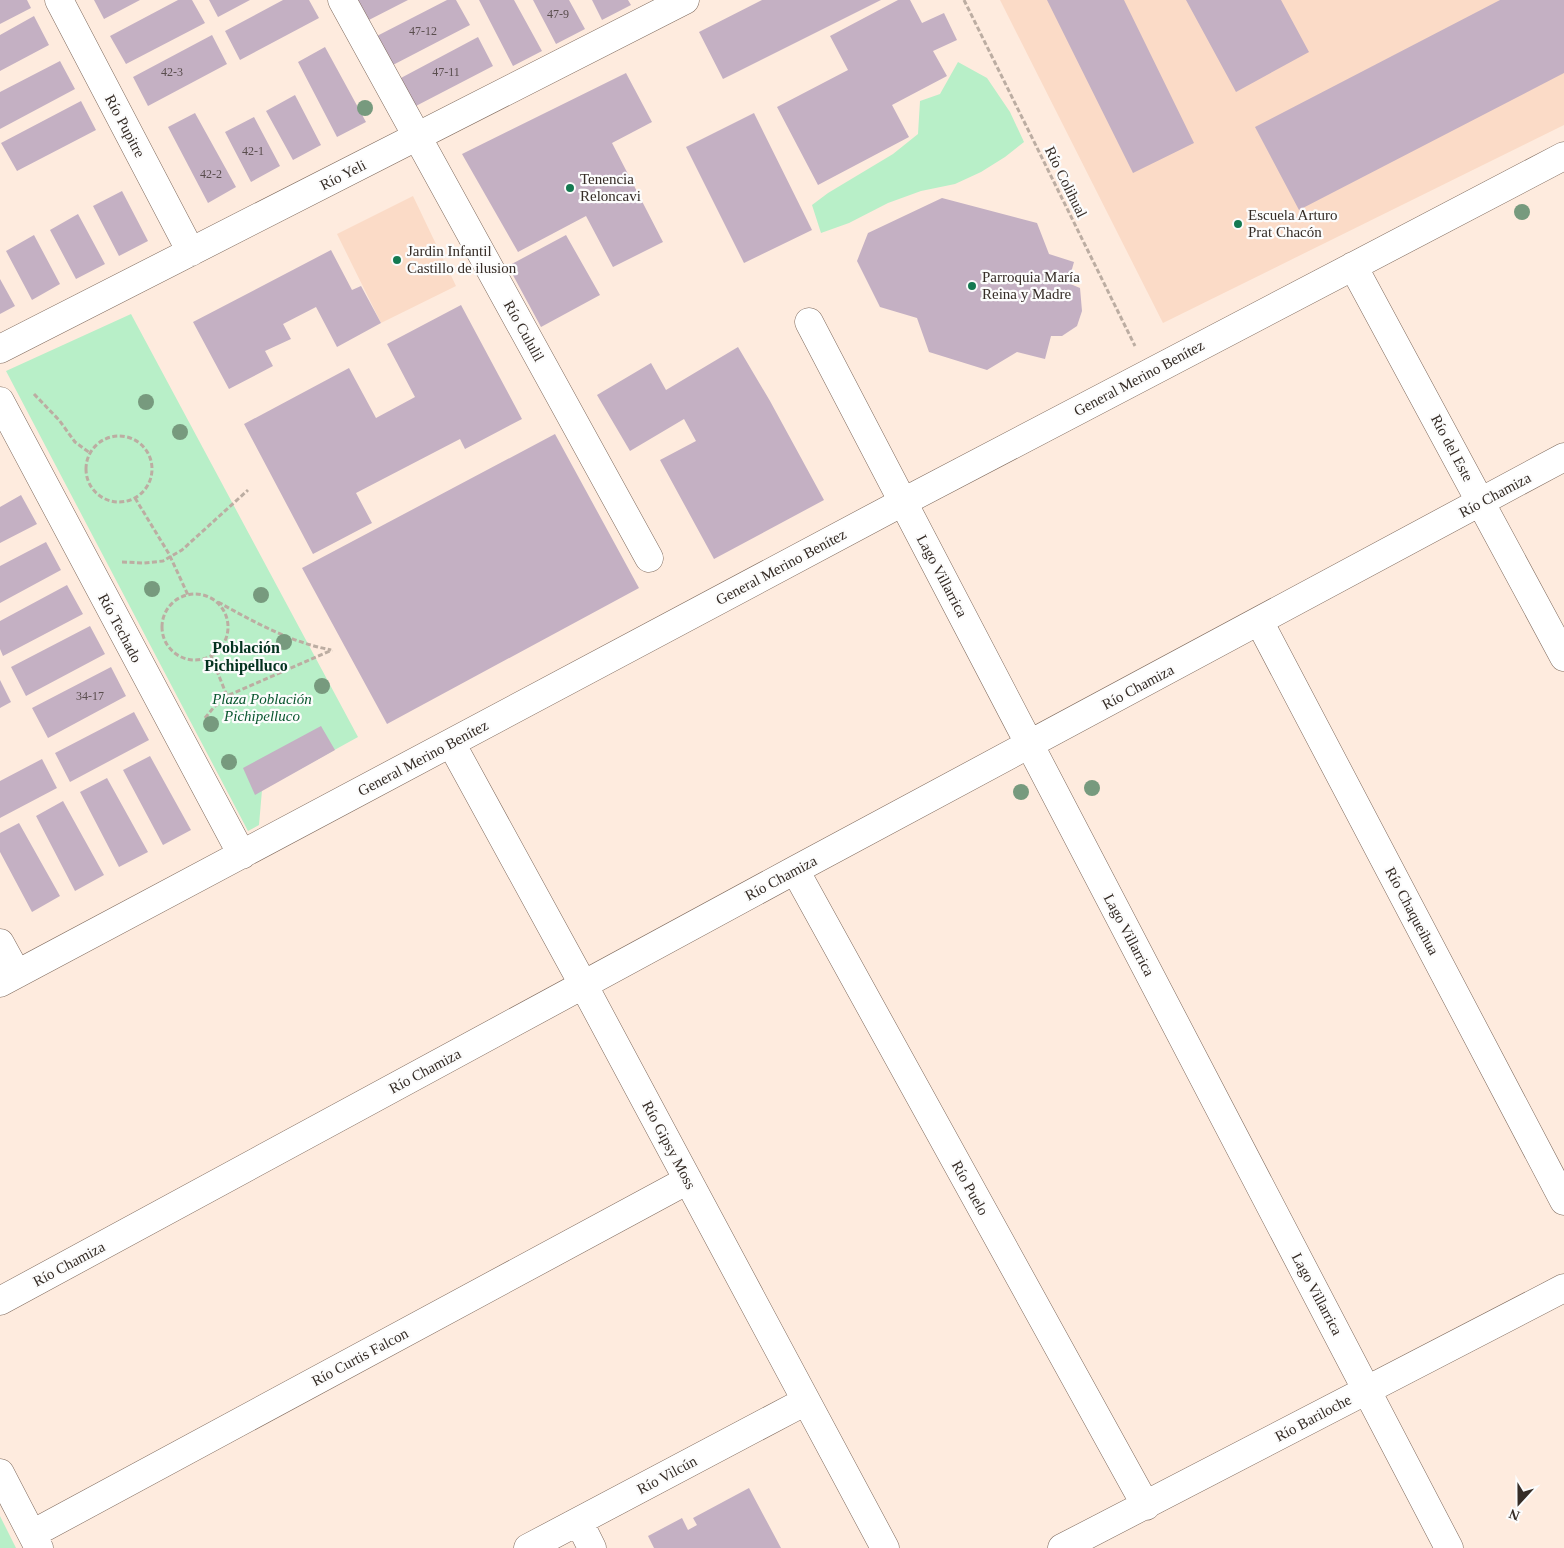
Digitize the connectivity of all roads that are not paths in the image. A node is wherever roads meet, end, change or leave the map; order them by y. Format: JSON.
{"nodes":[{"id":1,"x":58,"y":0,"type":"edge"},
{"id":2,"x":342,"y":0,"type":"edge"},
{"id":3,"x":685,"y":0,"type":"edge"},
{"id":4,"x":417,"y":137,"type":"junction"},
{"id":5,"x":1564,"y":156,"type":"edge"},
{"id":6,"x":191,"y":252,"type":"junction"},
{"id":7,"x":1353,"y":266,"type":"junction"},
{"id":8,"x":809,"y":322,"type":"dead end"},
{"id":9,"x":0,"y":349,"type":"edge"},
{"id":10,"x":0,"y":401,"type":"edge"},
{"id":11,"x":1564,"y":458,"type":"edge"},
{"id":12,"x":903,"y":502,"type":"junction"},
{"id":13,"x":1481,"y":502,"type":"junction"},
{"id":14,"x":649,"y":558,"type":"dead end"},
{"id":15,"x":1259,"y":621,"type":"junction"},
{"id":16,"x":1564,"y":657,"type":"edge"},
{"id":17,"x":450,"y":743,"type":"junction"},
{"id":18,"x":1030,"y":745,"type":"junction"},
{"id":19,"x":242,"y":855,"type":"junction"},
{"id":20,"x":795,"y":870,"type":"junction"},
{"id":21,"x":0,"y":943,"type":"edge"},
{"id":22,"x":8,"y":979,"type":"edge"},
{"id":23,"x":584,"y":986,"type":"junction"},
{"id":24,"x":688,"y":1180,"type":"junction"},
{"id":25,"x":1564,"y":1200,"type":"edge"},
{"id":26,"x":1564,"y":1288,"type":"edge"},
{"id":27,"x":0,"y":1301,"type":"edge"},
{"id":28,"x":1367,"y":1390,"type":"junction"},
{"id":29,"x":806,"y":1402,"type":"junction"},
{"id":30,"x":0,"y":1473,"type":"edge"},
{"id":31,"x":1146,"y":1506,"type":"junction"},
{"id":32,"x":578,"y":1522,"type":"junction"},
{"id":33,"x":36,"y":1541,"type":"edge"},
{"id":34,"x":528,"y":1548,"type":"edge"},
{"id":35,"x":592,"y":1548,"type":"edge"},
{"id":36,"x":885,"y":1548,"type":"edge"},
{"id":37,"x":1062,"y":1548,"type":"edge"},
{"id":38,"x":1449,"y":1548,"type":"edge"}],
"edges":[{"from":1,"to":6,"type":"street","name":"Río Pupitre"},
{"from":2,"to":4,"type":"street","name":"Río Cululil"},
{"from":3,"to":4,"type":"street","name":"Río Yeli"},
{"from":4,"to":6,"type":"street","name":"Río Yeli"},
{"from":4,"to":14,"type":"street","name":"Río Cululil"},
{"from":5,"to":7,"type":"street","name":"General Merino Benítez"},
{"from":6,"to":9,"type":"street","name":"Río Yeli"},
{"from":7,"to":12,"type":"street","name":"General Merino Benítez"},
{"from":7,"to":13,"type":"street","name":"Río del Este"},
{"from":8,"to":12,"type":"street","name":"Lago Villarrica"},
{"from":10,"to":19,"type":"street","name":"Río Techado"},
{"from":11,"to":13,"type":"street","name":"Río Chamiza"},
{"from":12,"to":17,"type":"street","name":"General Merino Benítez"},
{"from":12,"to":18,"type":"street","name":"Lago Villarrica"},
{"from":13,"to":15,"type":"street","name":"Río Chamiza"},
{"from":13,"to":16,"type":"street","name":"Río del Este"},
{"from":15,"to":18,"type":"street","name":"Río Chamiza"},
{"from":15,"to":25,"type":"street","name":"Río Chaqueihua"},
{"from":17,"to":19,"type":"street","name":"General Merino Benítez"},
{"from":17,"to":23,"type":"street","name":"Río Gipsy Moss"},
{"from":18,"to":20,"type":"street","name":"Río Chamiza"},
{"from":18,"to":28,"type":"street","name":"Lago Villarrica"},
{"from":19,"to":22,"type":"street","name":"General Merino Benítez"},
{"from":20,"to":23,"type":"street","name":"Río Chamiza"},
{"from":20,"to":31,"type":"street","name":"Río Puelo"},
{"from":21,"to":22,"type":"street"},
{"from":23,"to":24,"type":"street","name":"Río Gipsy Moss"},
{"from":23,"to":27,"type":"street","name":"Río Chamiza"},
{"from":24,"to":29,"type":"street","name":"Río Gipsy Moss"},
{"from":24,"to":33,"type":"street","name":"Río Curtis Falcon"},
{"from":26,"to":28,"type":"street","name":"Río Bariloche"},
{"from":28,"to":31,"type":"street","name":"Río Bariloche"},
{"from":28,"to":38,"type":"street","name":"Lago Villarrica"},
{"from":29,"to":32,"type":"street","name":"Río Vilcún"},
{"from":29,"to":36,"type":"street","name":"Río Gipsy Moss"},
{"from":30,"to":33,"type":"street"},
{"from":31,"to":37,"type":"street","name":"Río Bariloche"},
{"from":32,"to":34,"type":"street","name":"Río Vilcún"},
{"from":32,"to":35,"type":"street"}]}
